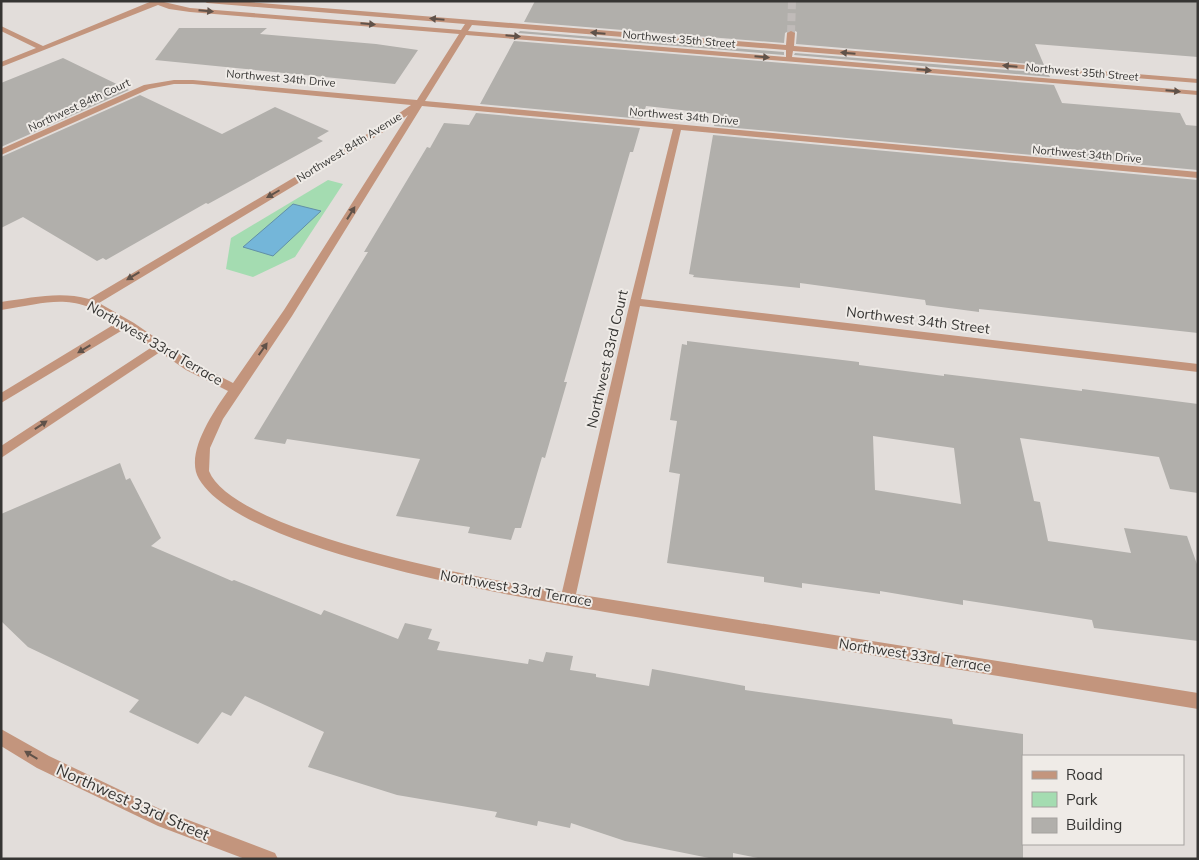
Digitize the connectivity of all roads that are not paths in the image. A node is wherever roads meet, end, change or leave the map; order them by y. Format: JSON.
{"nodes":[{"id":1,"x":207,"y":1,"type":"edge"},
{"id":2,"x":158,"y":2,"type":"edge"},
{"id":3,"x":250,"y":3,"type":"edge"},
{"id":4,"x":470,"y":22,"type":"junction"},
{"id":5,"x":1,"y":28,"type":"edge"},
{"id":6,"x":464,"y":32,"type":"junction"},
{"id":7,"x":791,"y":33,"type":"tunnel mouth"},
{"id":8,"x":43,"y":48,"type":"junction"},
{"id":9,"x":790,"y":48,"type":"junction"},
{"id":10,"x":789,"y":59,"type":"junction"},
{"id":11,"x":1,"y":65,"type":"edge"},
{"id":12,"x":1134,"y":76,"type":"junction"},
{"id":13,"x":1198,"y":81,"type":"edge"},
{"id":14,"x":168,"y":83,"type":"joint"},
{"id":15,"x":1139,"y":88,"type":"junction"},
{"id":16,"x":1198,"y":93,"type":"edge"},
{"id":17,"x":418,"y":103,"type":"junction"},
{"id":18,"x":678,"y":126,"type":"junction"},
{"id":19,"x":1,"y":152,"type":"edge"},
{"id":20,"x":1198,"y":175,"type":"edge"},
{"id":21,"x":635,"y":302,"type":"junction"},
{"id":22,"x":90,"y":303,"type":"junction"},
{"id":23,"x":1,"y":306,"type":"edge"},
{"id":24,"x":125,"y":323,"type":"junction"},
{"id":25,"x":160,"y":347,"type":"junction"},
{"id":26,"x":1198,"y":368,"type":"edge"},
{"id":27,"x":235,"y":389,"type":"junction"},
{"id":28,"x":1,"y":399,"type":"edge"},
{"id":29,"x":1,"y":453,"type":"edge"},
{"id":30,"x":568,"y":599,"type":"junction"},
{"id":31,"x":1198,"y":701,"type":"edge"},
{"id":32,"x":1,"y":737,"type":"edge"},
{"id":33,"x":269,"y":859,"type":"edge"}],
"edges":[{"from":1,"to":3,"type":"street","name":"Northwest 35th Street"},
{"from":2,"to":6,"type":"street","name":"Northwest 35th Street","one_way":true},
{"from":2,"to":8,"type":"street"},
{"from":4,"to":3,"type":"street","name":"Northwest 35th Street","one_way":true},
{"from":4,"to":6,"type":"street"},
{"from":9,"to":4,"type":"street","name":"Northwest 35th Street","one_way":true},
{"from":5,"to":8,"type":"street"},
{"from":6,"to":10,"type":"street","name":"Northwest 35th Street","one_way":true},
{"from":6,"to":17,"type":"street"},
{"from":7,"to":9,"type":"street"},
{"from":8,"to":11,"type":"street"},
{"from":9,"to":10,"type":"street"},
{"from":12,"to":9,"type":"street","name":"Northwest 35th Street","one_way":true},
{"from":10,"to":15,"type":"street","name":"Northwest 35th Street","one_way":true},
{"from":12,"to":13,"type":"street","name":"Northwest 35th Street"},
{"from":12,"to":15,"type":"street"},
{"from":14,"to":17,"type":"street","name":"Northwest 34th Drive"},
{"from":14,"to":19,"type":"street","name":"Northwest 84th Court"},
{"from":15,"to":16,"type":"street","name":"Northwest 35th Street","one_way":true},
{"from":17,"to":18,"type":"street","name":"Northwest 34th Drive"},
{"from":17,"to":22,"type":"street","name":"Northwest 84th Avenue","one_way":true},
{"from":27,"to":17,"type":"street","name":"Northwest 84th Avenue","one_way":true},
{"from":18,"to":20,"type":"street","name":"Northwest 34th Drive"},
{"from":18,"to":21,"type":"street","name":"Northwest 83rd Court"},
{"from":21,"to":26,"type":"street","name":"Northwest 34th Street"},
{"from":21,"to":30,"type":"street","name":"Northwest 83rd Court"},
{"from":22,"to":23,"type":"street","name":"Northwest 33rd Terrace"},
{"from":22,"to":24,"type":"street","name":"Northwest 33rd Terrace"},
{"from":24,"to":25,"type":"street","name":"Northwest 33rd Terrace"},
{"from":24,"to":28,"type":"street","one_way":true},
{"from":25,"to":27,"type":"street","name":"Northwest 33rd Terrace"},
{"from":29,"to":25,"type":"street","one_way":true},
{"from":27,"to":30,"type":"street","name":"Northwest 33rd Terrace"},
{"from":30,"to":31,"type":"street","name":"Northwest 33rd Terrace"},
{"from":33,"to":32,"type":"street","name":"Northwest 33rd Street","one_way":true}]}
